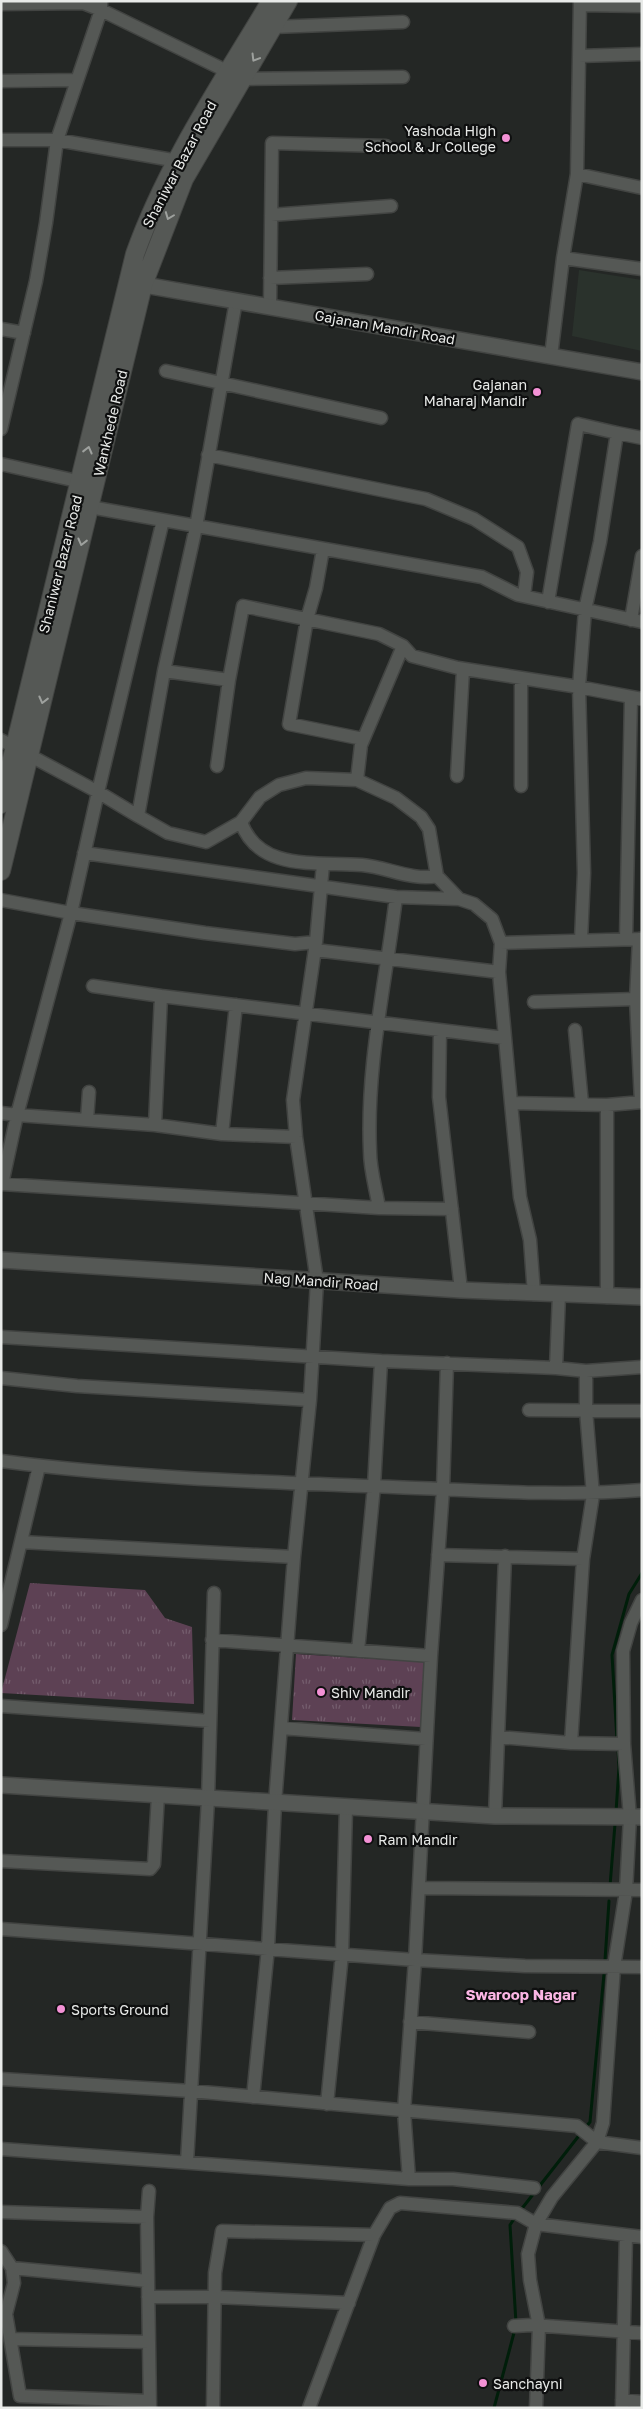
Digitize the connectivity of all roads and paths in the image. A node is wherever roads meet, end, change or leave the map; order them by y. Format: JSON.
{"nodes":[{"id":1,"x":271,"y":1,"type":"edge"},
{"id":2,"x":288,"y":1,"type":"edge"},
{"id":3,"x":47,"y":2,"type":"edge"},
{"id":4,"x":580,"y":3,"type":"edge"},
{"id":5,"x":1,"y":4,"type":"edge"},
{"id":6,"x":101,"y":5,"type":"edge"},
{"id":7,"x":642,"y":6,"type":"edge"},
{"id":8,"x":403,"y":22,"type":"dead end"},
{"id":9,"x":273,"y":27,"type":"junction"},
{"id":10,"x":642,"y":54,"type":"edge"},
{"id":11,"x":579,"y":56,"type":"junction"},
{"id":12,"x":235,"y":76,"type":"junction"},
{"id":13,"x":403,"y":77,"type":"dead end"},
{"id":14,"x":1,"y":80,"type":"edge"},
{"id":15,"x":77,"y":80,"type":"junction"},
{"id":16,"x":1,"y":140,"type":"edge"},
{"id":17,"x":57,"y":140,"type":"junction"},
{"id":18,"x":386,"y":146,"type":"dead end"},
{"id":19,"x":178,"y":161,"type":"junction"},
{"id":20,"x":577,"y":174,"type":"junction"},
{"id":21,"x":642,"y":188,"type":"edge"},
{"id":22,"x":391,"y":206,"type":"dead end"},
{"id":23,"x":271,"y":215,"type":"junction"},
{"id":24,"x":563,"y":258,"type":"junction"},
{"id":25,"x":642,"y":269,"type":"edge"},
{"id":26,"x":367,"y":274,"type":"dead end"},
{"id":27,"x":270,"y":278,"type":"junction"},
{"id":28,"x":136,"y":284,"type":"junction"},
{"id":29,"x":236,"y":301,"type":"junction"},
{"id":30,"x":270,"y":307,"type":"junction"},
{"id":31,"x":1,"y":329,"type":"edge"},
{"id":32,"x":24,"y":333,"type":"junction"},
{"id":33,"x":551,"y":356,"type":"junction"},
{"id":34,"x":166,"y":371,"type":"dead end"},
{"id":35,"x":642,"y":372,"type":"edge"},
{"id":36,"x":220,"y":382,"type":"junction"},
{"id":37,"x":3,"y":412,"type":"edge"},
{"id":38,"x":381,"y":418,"type":"dead end"},
{"id":39,"x":1,"y":429,"type":"edge"},
{"id":40,"x":618,"y":433,"type":"junction"},
{"id":41,"x":642,"y":438,"type":"edge"},
{"id":42,"x":208,"y":455,"type":"junction"},
{"id":43,"x":1,"y":464,"type":"edge"},
{"id":44,"x":88,"y":483,"type":"junction"},
{"id":45,"x":90,"y":507,"type":"junction"},
{"id":46,"x":163,"y":520,"type":"junction"},
{"id":47,"x":196,"y":527,"type":"junction"},
{"id":48,"x":323,"y":550,"type":"junction"},
{"id":49,"x":642,"y":556,"type":"edge"},
{"id":50,"x":640,"y":577,"type":"edge"},
{"id":51,"x":524,"y":596,"type":"junction"},
{"id":52,"x":548,"y":602,"type":"junction"},
{"id":53,"x":585,"y":610,"type":"junction"},
{"id":54,"x":306,"y":619,"type":"junction"},
{"id":55,"x":636,"y":621,"type":"edge"},
{"id":56,"x":403,"y":646,"type":"junction"},
{"id":57,"x":463,"y":669,"type":"junction"},
{"id":58,"x":164,"y":671,"type":"junction"},
{"id":59,"x":521,"y":678,"type":"junction"},
{"id":60,"x":228,"y":680,"type":"junction"},
{"id":61,"x":579,"y":687,"type":"junction"},
{"id":62,"x":637,"y":699,"type":"edge"},
{"id":63,"x":363,"y":739,"type":"junction"},
{"id":64,"x":15,"y":748,"type":"edge"},
{"id":65,"x":217,"y":766,"type":"dead end"},
{"id":66,"x":457,"y":776,"type":"dead end"},
{"id":67,"x":357,"y":780,"type":"junction"},
{"id":68,"x":521,"y":786,"type":"dead end"},
{"id":69,"x":98,"y":792,"type":"junction"},
{"id":70,"x":1,"y":804,"type":"edge"},
{"id":71,"x":138,"y":816,"type":"junction"},
{"id":72,"x":241,"y":822,"type":"junction"},
{"id":73,"x":84,"y":853,"type":"junction"},
{"id":74,"x":324,"y":864,"type":"junction"},
{"id":75,"x":1,"y":871,"type":"edge"},
{"id":76,"x":437,"y":876,"type":"junction"},
{"id":77,"x":320,"y":887,"type":"junction"},
{"id":78,"x":396,"y":897,"type":"junction"},
{"id":79,"x":459,"y":899,"type":"junction"},
{"id":80,"x":1,"y":900,"type":"edge"},
{"id":81,"x":71,"y":913,"type":"junction"},
{"id":82,"x":626,"y":939,"type":"junction"},
{"id":83,"x":641,"y":939,"type":"edge"},
{"id":84,"x":580,"y":940,"type":"junction"},
{"id":85,"x":501,"y":942,"type":"junction"},
{"id":86,"x":315,"y":946,"type":"junction"},
{"id":87,"x":389,"y":959,"type":"junction"},
{"id":88,"x":499,"y":972,"type":"junction"},
{"id":89,"x":93,"y":986,"type":"dead end"},
{"id":90,"x":161,"y":996,"type":"junction"},
{"id":91,"x":636,"y":999,"type":"junction"},
{"id":92,"x":534,"y":1002,"type":"dead end"},
{"id":93,"x":236,"y":1005,"type":"junction"},
{"id":94,"x":306,"y":1014,"type":"junction"},
{"id":95,"x":378,"y":1022,"type":"junction"},
{"id":96,"x":440,"y":1030,"type":"junction"},
{"id":97,"x":575,"y":1030,"type":"dead end"},
{"id":98,"x":505,"y":1038,"type":"junction"},
{"id":99,"x":90,"y":1092,"type":"dead end"},
{"id":100,"x":641,"y":1102,"type":"edge"},
{"id":101,"x":511,"y":1103,"type":"junction"},
{"id":102,"x":582,"y":1104,"type":"junction"},
{"id":103,"x":606,"y":1105,"type":"junction"},
{"id":104,"x":1,"y":1113,"type":"edge"},
{"id":105,"x":17,"y":1116,"type":"junction"},
{"id":106,"x":87,"y":1120,"type":"junction"},
{"id":107,"x":155,"y":1125,"type":"junction"},
{"id":108,"x":222,"y":1134,"type":"junction"},
{"id":109,"x":296,"y":1137,"type":"junction"},
{"id":110,"x":2,"y":1186,"type":"edge"},
{"id":111,"x":305,"y":1204,"type":"junction"},
{"id":112,"x":379,"y":1208,"type":"junction"},
{"id":113,"x":452,"y":1209,"type":"junction"},
{"id":114,"x":1,"y":1260,"type":"edge"},
{"id":115,"x":316,"y":1281,"type":"junction"},
{"id":116,"x":461,"y":1290,"type":"junction"},
{"id":117,"x":534,"y":1294,"type":"junction"},
{"id":118,"x":559,"y":1295,"type":"junction"},
{"id":119,"x":607,"y":1297,"type":"junction"},
{"id":120,"x":642,"y":1297,"type":"edge"},
{"id":121,"x":1,"y":1336,"type":"edge"},
{"id":122,"x":312,"y":1357,"type":"junction"},
{"id":123,"x":381,"y":1361,"type":"junction"},
{"id":124,"x":448,"y":1363,"type":"junction"},
{"id":125,"x":642,"y":1367,"type":"edge"},
{"id":126,"x":556,"y":1368,"type":"junction"},
{"id":127,"x":586,"y":1370,"type":"junction"},
{"id":128,"x":1,"y":1378,"type":"edge"},
{"id":129,"x":310,"y":1400,"type":"junction"},
{"id":130,"x":529,"y":1410,"type":"dead end"},
{"id":131,"x":586,"y":1410,"type":"junction"},
{"id":132,"x":642,"y":1411,"type":"edge"},
{"id":133,"x":1,"y":1461,"type":"edge"},
{"id":134,"x":39,"y":1466,"type":"junction"},
{"id":135,"x":301,"y":1485,"type":"junction"},
{"id":136,"x":374,"y":1486,"type":"junction"},
{"id":137,"x":443,"y":1489,"type":"junction"},
{"id":138,"x":642,"y":1490,"type":"edge"},
{"id":139,"x":592,"y":1494,"type":"junction"},
{"id":140,"x":21,"y":1542,"type":"junction"},
{"id":141,"x":438,"y":1555,"type":"junction"},
{"id":142,"x":505,"y":1556,"type":"junction"},
{"id":143,"x":294,"y":1557,"type":"junction"},
{"id":144,"x":583,"y":1559,"type":"junction"},
{"id":145,"x":214,"y":1593,"type":"dead end"},
{"id":146,"x":642,"y":1600,"type":"edge"},
{"id":147,"x":1,"y":1625,"type":"edge"},
{"id":148,"x":212,"y":1640,"type":"junction"},
{"id":149,"x":287,"y":1646,"type":"junction"},
{"id":150,"x":358,"y":1651,"type":"junction"},
{"id":151,"x":431,"y":1656,"type":"junction"},
{"id":152,"x":1,"y":1706,"type":"edge"},
{"id":153,"x":210,"y":1721,"type":"junction"},
{"id":154,"x":280,"y":1728,"type":"junction"},
{"id":155,"x":498,"y":1737,"type":"junction"},
{"id":156,"x":426,"y":1739,"type":"junction"},
{"id":157,"x":571,"y":1743,"type":"junction"},
{"id":158,"x":624,"y":1744,"type":"junction"},
{"id":159,"x":1,"y":1785,"type":"edge"},
{"id":160,"x":158,"y":1795,"type":"junction"},
{"id":161,"x":208,"y":1798,"type":"junction"},
{"id":162,"x":275,"y":1803,"type":"junction"},
{"id":163,"x":346,"y":1808,"type":"junction"},
{"id":164,"x":423,"y":1812,"type":"junction"},
{"id":165,"x":495,"y":1816,"type":"junction"},
{"id":166,"x":636,"y":1817,"type":"edge"},
{"id":167,"x":1,"y":1861,"type":"edge"},
{"id":168,"x":419,"y":1888,"type":"junction"},
{"id":169,"x":642,"y":1890,"type":"edge"},
{"id":170,"x":626,"y":1891,"type":"junction"},
{"id":171,"x":1,"y":1929,"type":"edge"},
{"id":172,"x":199,"y":1943,"type":"junction"},
{"id":173,"x":268,"y":1948,"type":"junction"},
{"id":174,"x":342,"y":1954,"type":"junction"},
{"id":175,"x":415,"y":1960,"type":"junction"},
{"id":176,"x":614,"y":1967,"type":"junction"},
{"id":177,"x":642,"y":1967,"type":"edge"},
{"id":178,"x":410,"y":2022,"type":"junction"},
{"id":179,"x":529,"y":2032,"type":"dead end"},
{"id":180,"x":1,"y":2079,"type":"edge"},
{"id":181,"x":190,"y":2092,"type":"junction"},
{"id":182,"x":253,"y":2097,"type":"junction"},
{"id":183,"x":327,"y":2104,"type":"junction"},
{"id":184,"x":404,"y":2111,"type":"junction"},
{"id":185,"x":593,"y":2139,"type":"junction"},
{"id":186,"x":642,"y":2148,"type":"edge"},
{"id":187,"x":1,"y":2149,"type":"edge"},
{"id":188,"x":187,"y":2162,"type":"junction"},
{"id":189,"x":409,"y":2179,"type":"junction"},
{"id":190,"x":534,"y":2188,"type":"dead end"},
{"id":191,"x":149,"y":2191,"type":"dead end"},
{"id":192,"x":1,"y":2212,"type":"edge"},
{"id":193,"x":147,"y":2217,"type":"junction"},
{"id":194,"x":526,"y":2218,"type":"junction"},
{"id":195,"x":374,"y":2235,"type":"junction"},
{"id":196,"x":626,"y":2235,"type":"junction"},
{"id":197,"x":642,"y":2237,"type":"edge"},
{"id":198,"x":1,"y":2251,"type":"edge"},
{"id":199,"x":12,"y":2268,"type":"junction"},
{"id":200,"x":148,"y":2281,"type":"junction"},
{"id":201,"x":148,"y":2297,"type":"junction"},
{"id":202,"x":215,"y":2297,"type":"junction"},
{"id":203,"x":349,"y":2303,"type":"junction"},
{"id":204,"x":514,"y":2326,"type":"dead end"},
{"id":205,"x":535,"y":2326,"type":"junction"},
{"id":206,"x":623,"y":2331,"type":"junction"},
{"id":207,"x":642,"y":2333,"type":"edge"},
{"id":208,"x":11,"y":2339,"type":"junction"},
{"id":209,"x":149,"y":2342,"type":"junction"},
{"id":210,"x":642,"y":2402,"type":"edge"},
{"id":211,"x":150,"y":2404,"type":"edge"},
{"id":212,"x":622,"y":2404,"type":"edge"},
{"id":213,"x":213,"y":2408,"type":"edge"},
{"id":214,"x":308,"y":2408,"type":"edge"},
{"id":215,"x":536,"y":2408,"type":"edge"}],
"edges":[{"from":1,"to":12,"type":"main road","name":"Shaniwar Bazar Road"},
{"from":2,"to":9,"type":"main road","name":"Wankhede Road"},
{"from":3,"to":5,"type":"street"},
{"from":3,"to":6,"type":"street"},
{"from":4,"to":7,"type":"street"},
{"from":4,"to":11,"type":"street"},
{"from":6,"to":12,"type":"street"},
{"from":6,"to":15,"type":"street"},
{"from":8,"to":9,"type":"street"},
{"from":9,"to":12,"type":"main road","name":"Wankhede Road","one_way":true},
{"from":10,"to":11,"type":"street"},
{"from":11,"to":20,"type":"street"},
{"from":12,"to":13,"type":"street"},
{"from":12,"to":19,"type":"main road","name":"Shaniwar Bazar Road"},
{"from":12,"to":28,"type":"main road","name":"Wankhede Road","one_way":true},
{"from":14,"to":15,"type":"street"},
{"from":15,"to":17,"type":"street"},
{"from":16,"to":17,"type":"street"},
{"from":17,"to":19,"type":"street"},
{"from":17,"to":32,"type":"street"},
{"from":18,"to":23,"type":"street"},
{"from":19,"to":28,"type":"main road","name":"Shaniwar Bazar Road"},
{"from":20,"to":21,"type":"street"},
{"from":20,"to":24,"type":"street"},
{"from":22,"to":23,"type":"street"},
{"from":23,"to":27,"type":"street"},
{"from":24,"to":25,"type":"street"},
{"from":24,"to":33,"type":"street"},
{"from":26,"to":27,"type":"street"},
{"from":27,"to":30,"type":"street"},
{"from":28,"to":29,"type":"street","name":"Gajanan Mandir Road"},
{"from":28,"to":44,"type":"main road","name":"Wankhede Road"},
{"from":29,"to":30,"type":"street","name":"Gajanan Mandir Road"},
{"from":29,"to":36,"type":"street"},
{"from":30,"to":33,"type":"street","name":"Gajanan Mandir Road"},
{"from":31,"to":32,"type":"street"},
{"from":32,"to":37,"type":"street"},
{"from":33,"to":35,"type":"street","name":"Gajanan Mandir Road"},
{"from":34,"to":36,"type":"street"},
{"from":36,"to":38,"type":"street"},
{"from":36,"to":42,"type":"street"},
{"from":37,"to":39,"type":"street"},
{"from":40,"to":41,"type":"street"},
{"from":40,"to":52,"type":"street"},
{"from":40,"to":53,"type":"street"},
{"from":42,"to":47,"type":"street"},
{"from":42,"to":51,"type":"street"},
{"from":43,"to":44,"type":"street"},
{"from":44,"to":45,"type":"main road","name":"Wankhede Road"},
{"from":44,"to":64,"type":"main road","name":"Shaniwar Bazar Road"},
{"from":45,"to":46,"type":"street"},
{"from":45,"to":64,"type":"main road","name":"Wankhede Road","one_way":true},
{"from":46,"to":47,"type":"street"},
{"from":46,"to":69,"type":"street"},
{"from":47,"to":48,"type":"street"},
{"from":47,"to":58,"type":"street"},
{"from":48,"to":51,"type":"street"},
{"from":48,"to":54,"type":"street"},
{"from":49,"to":50,"type":"street"},
{"from":50,"to":55,"type":"street"},
{"from":51,"to":52,"type":"street"},
{"from":52,"to":53,"type":"street"},
{"from":53,"to":55,"type":"street"},
{"from":53,"to":61,"type":"street"},
{"from":54,"to":56,"type":"street"},
{"from":54,"to":60,"type":"street"},
{"from":54,"to":63,"type":"street"},
{"from":56,"to":57,"type":"street"},
{"from":56,"to":63,"type":"street"},
{"from":57,"to":59,"type":"street"},
{"from":57,"to":66,"type":"street"},
{"from":58,"to":60,"type":"street"},
{"from":58,"to":71,"type":"street"},
{"from":59,"to":61,"type":"street"},
{"from":59,"to":68,"type":"street"},
{"from":60,"to":65,"type":"street"},
{"from":61,"to":62,"type":"street"},
{"from":61,"to":84,"type":"street"},
{"from":62,"to":82,"type":"street"},
{"from":63,"to":67,"type":"street"},
{"from":64,"to":69,"type":"street"},
{"from":64,"to":70,"type":"main road","name":"Shaniwar Bazar Road"},
{"from":64,"to":75,"type":"main road","name":"Wankhede Road"},
{"from":67,"to":72,"type":"street"},
{"from":67,"to":76,"type":"street"},
{"from":69,"to":71,"type":"street"},
{"from":69,"to":73,"type":"street"},
{"from":71,"to":72,"type":"street"},
{"from":72,"to":74,"type":"street"},
{"from":73,"to":77,"type":"street"},
{"from":73,"to":81,"type":"street"},
{"from":74,"to":76,"type":"street"},
{"from":74,"to":77,"type":"street"},
{"from":76,"to":79,"type":"street"},
{"from":77,"to":78,"type":"street"},
{"from":77,"to":86,"type":"street"},
{"from":78,"to":79,"type":"street"},
{"from":78,"to":87,"type":"street"},
{"from":79,"to":85,"type":"street"},
{"from":80,"to":81,"type":"street"},
{"from":81,"to":86,"type":"street"},
{"from":81,"to":105,"type":"street"},
{"from":82,"to":83,"type":"street"},
{"from":82,"to":84,"type":"street"},
{"from":83,"to":91,"type":"street"},
{"from":84,"to":85,"type":"street"},
{"from":85,"to":88,"type":"street"},
{"from":86,"to":87,"type":"street"},
{"from":86,"to":94,"type":"street"},
{"from":87,"to":88,"type":"street"},
{"from":87,"to":95,"type":"street"},
{"from":88,"to":98,"type":"street"},
{"from":89,"to":90,"type":"street"},
{"from":90,"to":93,"type":"street"},
{"from":90,"to":107,"type":"street"},
{"from":91,"to":92,"type":"street"},
{"from":91,"to":100,"type":"street"},
{"from":93,"to":94,"type":"street"},
{"from":93,"to":108,"type":"street"},
{"from":94,"to":95,"type":"street"},
{"from":94,"to":109,"type":"street"},
{"from":95,"to":96,"type":"street"},
{"from":95,"to":112,"type":"street"},
{"from":96,"to":98,"type":"street"},
{"from":96,"to":113,"type":"street"},
{"from":97,"to":102,"type":"street"},
{"from":98,"to":101,"type":"street"},
{"from":99,"to":106,"type":"street"},
{"from":100,"to":103,"type":"street"},
{"from":101,"to":102,"type":"street"},
{"from":101,"to":117,"type":"street"},
{"from":102,"to":103,"type":"street"},
{"from":103,"to":119,"type":"street"},
{"from":104,"to":105,"type":"street"},
{"from":105,"to":106,"type":"street"},
{"from":105,"to":110,"type":"street"},
{"from":106,"to":107,"type":"street"},
{"from":107,"to":108,"type":"street"},
{"from":108,"to":109,"type":"street"},
{"from":109,"to":111,"type":"street"},
{"from":110,"to":111,"type":"street"},
{"from":111,"to":112,"type":"street"},
{"from":111,"to":115,"type":"street"},
{"from":112,"to":113,"type":"street"},
{"from":113,"to":116,"type":"street"},
{"from":114,"to":115,"type":"street","name":"Nag Mandir Road"},
{"from":115,"to":116,"type":"street","name":"Nag Mandir Road"},
{"from":115,"to":122,"type":"street"},
{"from":116,"to":117,"type":"street","name":"Nag Mandir Road"},
{"from":117,"to":118,"type":"street","name":"Nag Mandir Road"},
{"from":118,"to":119,"type":"street","name":"Nag Mandir Road"},
{"from":118,"to":126,"type":"street"},
{"from":119,"to":120,"type":"street","name":"Nag Mandir Road"},
{"from":121,"to":122,"type":"street"},
{"from":122,"to":123,"type":"street"},
{"from":122,"to":129,"type":"street"},
{"from":123,"to":124,"type":"street"},
{"from":123,"to":136,"type":"street"},
{"from":124,"to":126,"type":"street"},
{"from":124,"to":137,"type":"street"},
{"from":125,"to":127,"type":"street"},
{"from":126,"to":127,"type":"street"},
{"from":127,"to":131,"type":"street"},
{"from":128,"to":129,"type":"street"},
{"from":129,"to":135,"type":"street"},
{"from":130,"to":131,"type":"street"},
{"from":131,"to":132,"type":"street"},
{"from":131,"to":139,"type":"street"},
{"from":133,"to":134,"type":"street"},
{"from":134,"to":135,"type":"street"},
{"from":134,"to":140,"type":"street"},
{"from":135,"to":136,"type":"street"},
{"from":135,"to":143,"type":"street"},
{"from":136,"to":137,"type":"street"},
{"from":136,"to":150,"type":"street"},
{"from":137,"to":139,"type":"street"},
{"from":137,"to":141,"type":"street"},
{"from":138,"to":139,"type":"street"},
{"from":139,"to":144,"type":"street"},
{"from":140,"to":143,"type":"street"},
{"from":140,"to":147,"type":"street"},
{"from":141,"to":142,"type":"street"},
{"from":141,"to":151,"type":"street"},
{"from":142,"to":144,"type":"street"},
{"from":142,"to":155,"type":"street"},
{"from":143,"to":149,"type":"street"},
{"from":144,"to":157,"type":"street"},
{"from":145,"to":148,"type":"street"},
{"from":146,"to":158,"type":"street"},
{"from":148,"to":149,"type":"street"},
{"from":148,"to":153,"type":"street"},
{"from":149,"to":150,"type":"street"},
{"from":149,"to":154,"type":"street"},
{"from":150,"to":151,"type":"street"},
{"from":151,"to":156,"type":"street"},
{"from":152,"to":153,"type":"street"},
{"from":153,"to":161,"type":"street"},
{"from":154,"to":156,"type":"street"},
{"from":154,"to":162,"type":"street"},
{"from":155,"to":157,"type":"street"},
{"from":155,"to":165,"type":"street"},
{"from":156,"to":164,"type":"street"},
{"from":157,"to":158,"type":"street"},
{"from":158,"to":166,"type":"street"},
{"from":159,"to":160,"type":"street"},
{"from":160,"to":161,"type":"street"},
{"from":160,"to":167,"type":"street"},
{"from":161,"to":162,"type":"street"},
{"from":161,"to":172,"type":"street"},
{"from":162,"to":163,"type":"street"},
{"from":162,"to":173,"type":"street"},
{"from":163,"to":164,"type":"street"},
{"from":163,"to":174,"type":"street"},
{"from":164,"to":165,"type":"street"},
{"from":164,"to":168,"type":"street"},
{"from":165,"to":166,"type":"street"},
{"from":166,"to":170,"type":"street"},
{"from":168,"to":170,"type":"street"},
{"from":168,"to":175,"type":"street"},
{"from":169,"to":170,"type":"street"},
{"from":170,"to":176,"type":"street"},
{"from":171,"to":172,"type":"street"},
{"from":172,"to":173,"type":"street"},
{"from":172,"to":181,"type":"street"},
{"from":173,"to":174,"type":"street"},
{"from":173,"to":182,"type":"street"},
{"from":174,"to":175,"type":"street"},
{"from":174,"to":183,"type":"street"},
{"from":175,"to":176,"type":"street"},
{"from":175,"to":178,"type":"street"},
{"from":176,"to":177,"type":"street"},
{"from":176,"to":185,"type":"street"},
{"from":178,"to":179,"type":"street"},
{"from":178,"to":184,"type":"street"},
{"from":180,"to":181,"type":"street"},
{"from":181,"to":182,"type":"street"},
{"from":181,"to":188,"type":"street"},
{"from":182,"to":183,"type":"street"},
{"from":183,"to":184,"type":"street"},
{"from":184,"to":185,"type":"street"},
{"from":184,"to":189,"type":"street"},
{"from":185,"to":186,"type":"street"},
{"from":185,"to":194,"type":"street"},
{"from":187,"to":188,"type":"street"},
{"from":188,"to":189,"type":"street"},
{"from":189,"to":190,"type":"street"},
{"from":191,"to":193,"type":"street"},
{"from":192,"to":193,"type":"street"},
{"from":193,"to":200,"type":"street"},
{"from":194,"to":195,"type":"street"},
{"from":194,"to":196,"type":"street"},
{"from":194,"to":205,"type":"street"},
{"from":195,"to":202,"type":"street"},
{"from":195,"to":203,"type":"street"},
{"from":196,"to":197,"type":"street"},
{"from":196,"to":206,"type":"street"},
{"from":198,"to":199,"type":"street"},
{"from":199,"to":200,"type":"street"},
{"from":199,"to":208,"type":"street"},
{"from":200,"to":201,"type":"street"},
{"from":201,"to":202,"type":"street"},
{"from":201,"to":209,"type":"street"},
{"from":202,"to":203,"type":"street"},
{"from":202,"to":213,"type":"street"},
{"from":203,"to":214,"type":"street"},
{"from":204,"to":205,"type":"street"},
{"from":205,"to":206,"type":"street"},
{"from":205,"to":215,"type":"street"},
{"from":206,"to":207,"type":"street"},
{"from":206,"to":212,"type":"street"},
{"from":208,"to":209,"type":"street"},
{"from":208,"to":211,"type":"street"},
{"from":209,"to":211,"type":"street"},
{"from":210,"to":212,"type":"street"}]}
